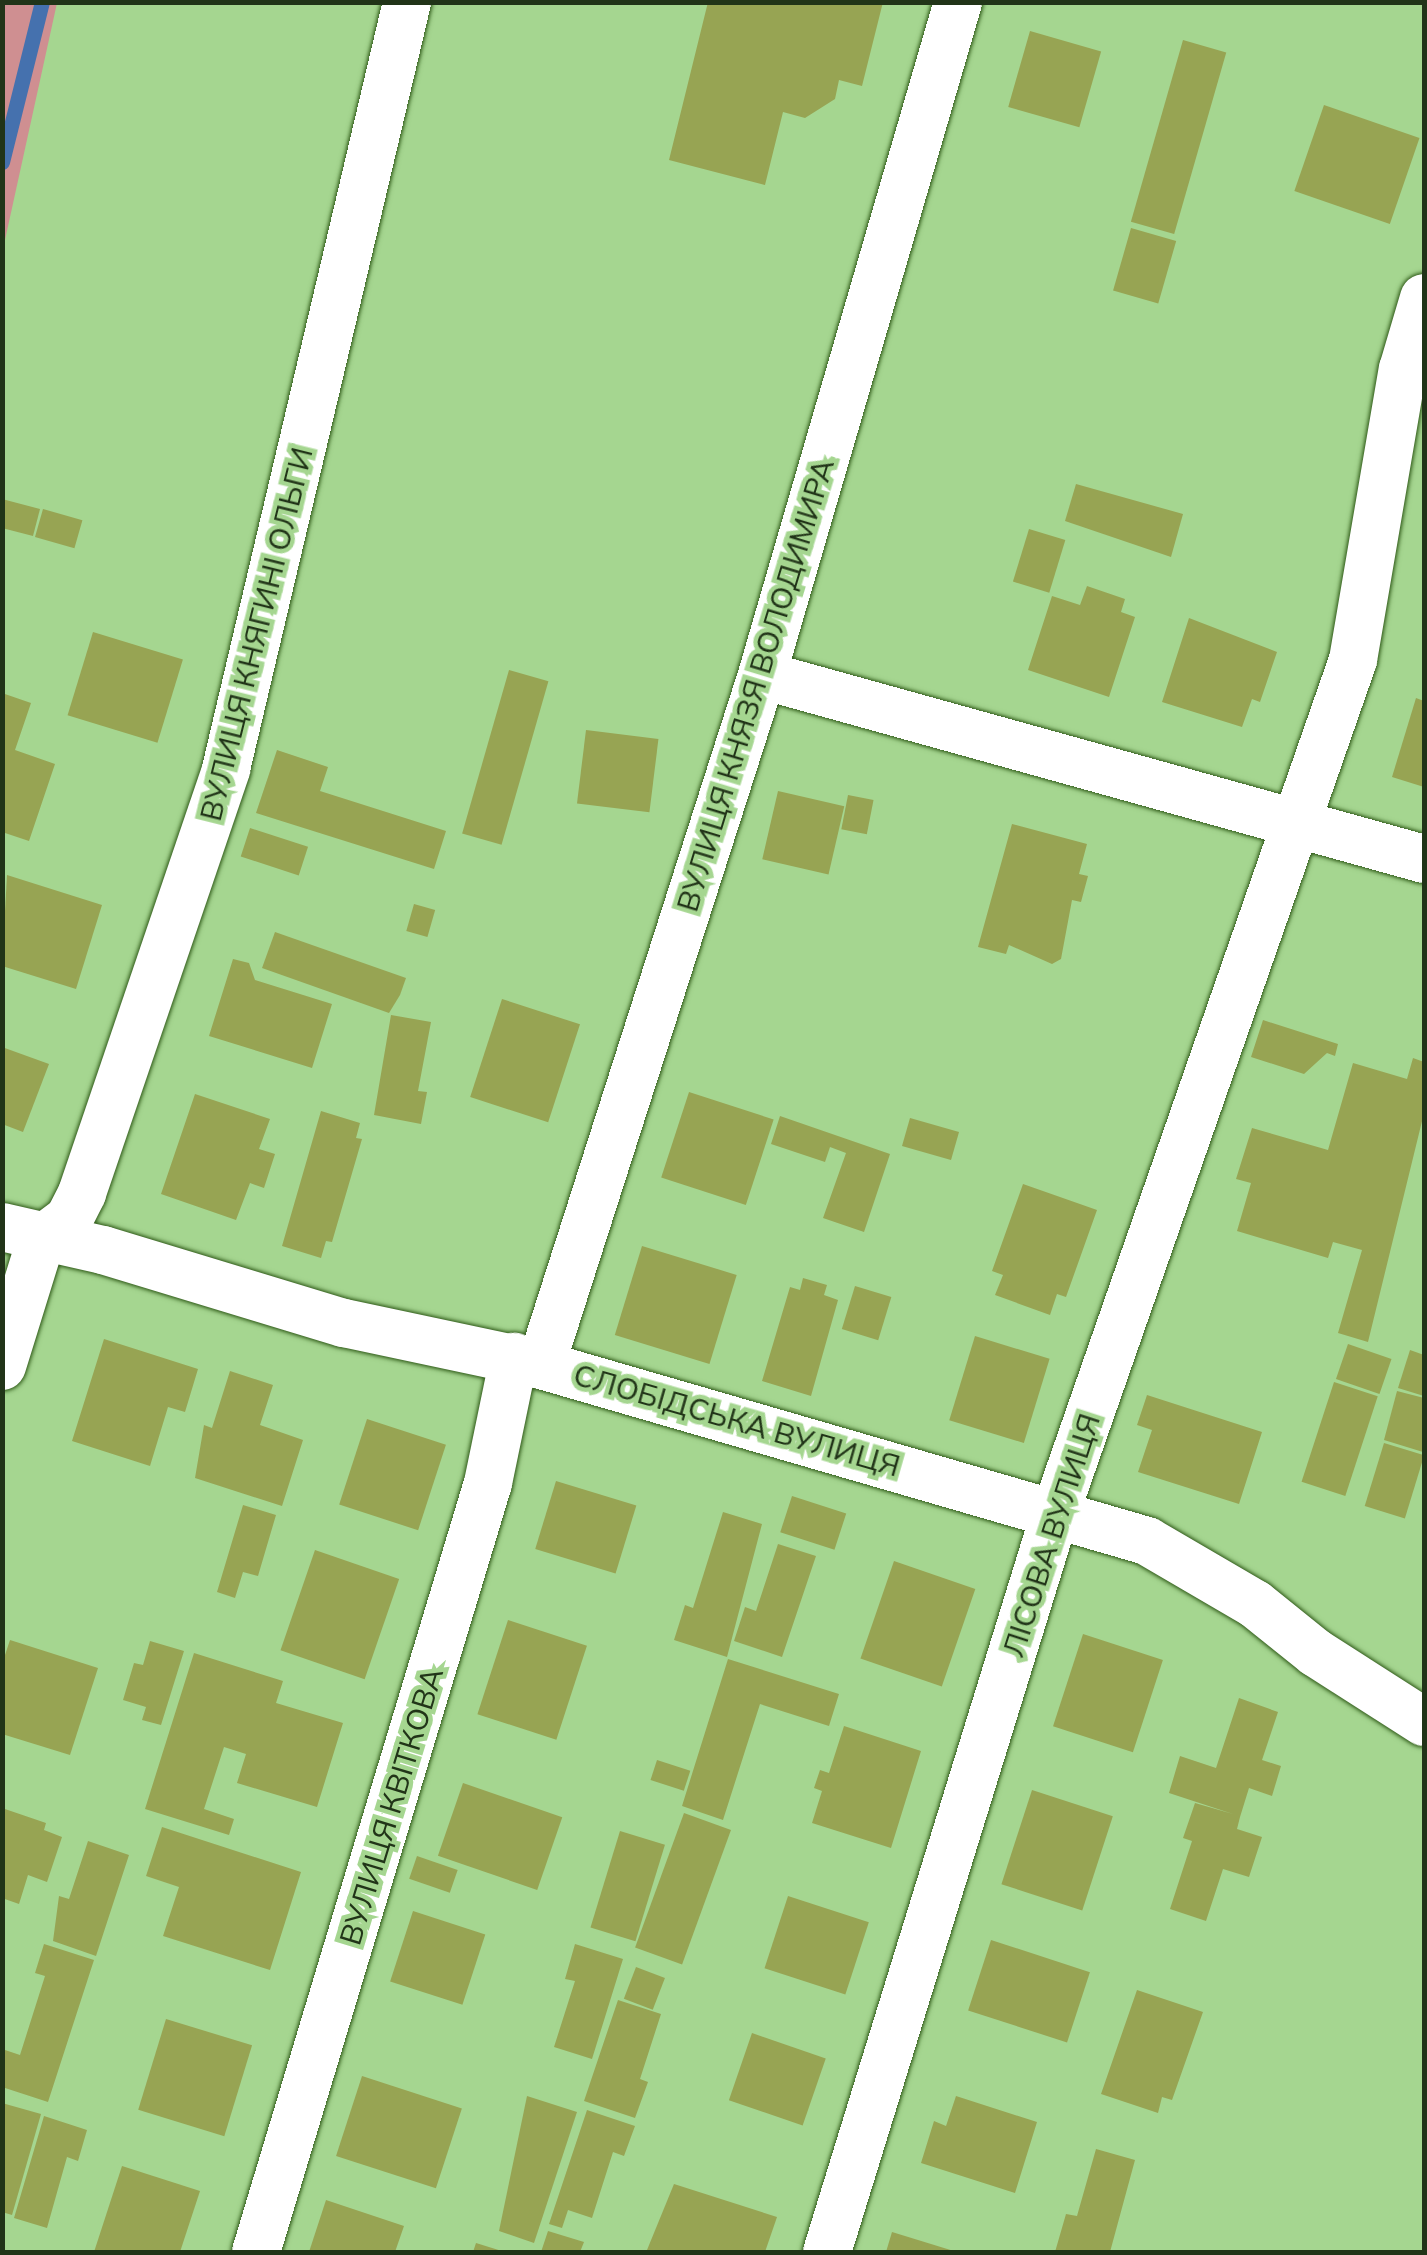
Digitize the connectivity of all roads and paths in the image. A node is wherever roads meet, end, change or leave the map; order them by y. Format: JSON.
{"nodes":[{"id":1,"x":407,"y":2,"type":"edge"},
{"id":2,"x":958,"y":2,"type":"edge"},
{"id":3,"x":1424,"y":298,"type":"edge"},
{"id":4,"x":762,"y":675,"type":"junction"},
{"id":5,"x":1294,"y":824,"type":"junction"},
{"id":6,"x":1424,"y":859,"type":"edge"},
{"id":7,"x":22,"y":1234,"type":"edge"},
{"id":8,"x":528,"y":1361,"type":"junction"},
{"id":9,"x":2,"y":1366,"type":"edge"},
{"id":10,"x":1056,"y":1511,"type":"junction"},
{"id":11,"x":1424,"y":1722,"type":"edge"},
{"id":12,"x":256,"y":2252,"type":"edge"},
{"id":13,"x":827,"y":2252,"type":"edge"}],
"edges":[{"from":1,"to":7,"type":"street","name":"ВУЛИЦЯ КНЯГИНІ ОЛЬГИ"},
{"from":2,"to":4,"type":"street","name":"ВУЛИЦЯ КНЯЗЯ ВОЛОДИМИРА"},
{"from":3,"to":5,"type":"street","name":"ЛІСОВА ВУЛИЦЯ"},
{"from":4,"to":5,"type":"street"},
{"from":4,"to":8,"type":"street","name":"ВУЛИЦЯ КНЯЗЯ ВОЛОДИМИРА"},
{"from":5,"to":6,"type":"street"},
{"from":5,"to":10,"type":"street","name":"ЛІСОВА ВУЛИЦЯ"},
{"from":7,"to":8,"type":"street","name":"СЛОБІДСЬКА ВУЛИЦЯ"},
{"from":7,"to":9,"type":"street"},
{"from":8,"to":10,"type":"street","name":"СЛОБІДСЬКА ВУЛИЦЯ"},
{"from":8,"to":12,"type":"street","name":"ВУЛИЦЯ КВІТКОВА"},
{"from":10,"to":11,"type":"street","name":"СЛОБІДСЬКА ВУЛИЦЯ"},
{"from":10,"to":13,"type":"street","name":"ЛІСОВА ВУЛИЦЯ"}]}
